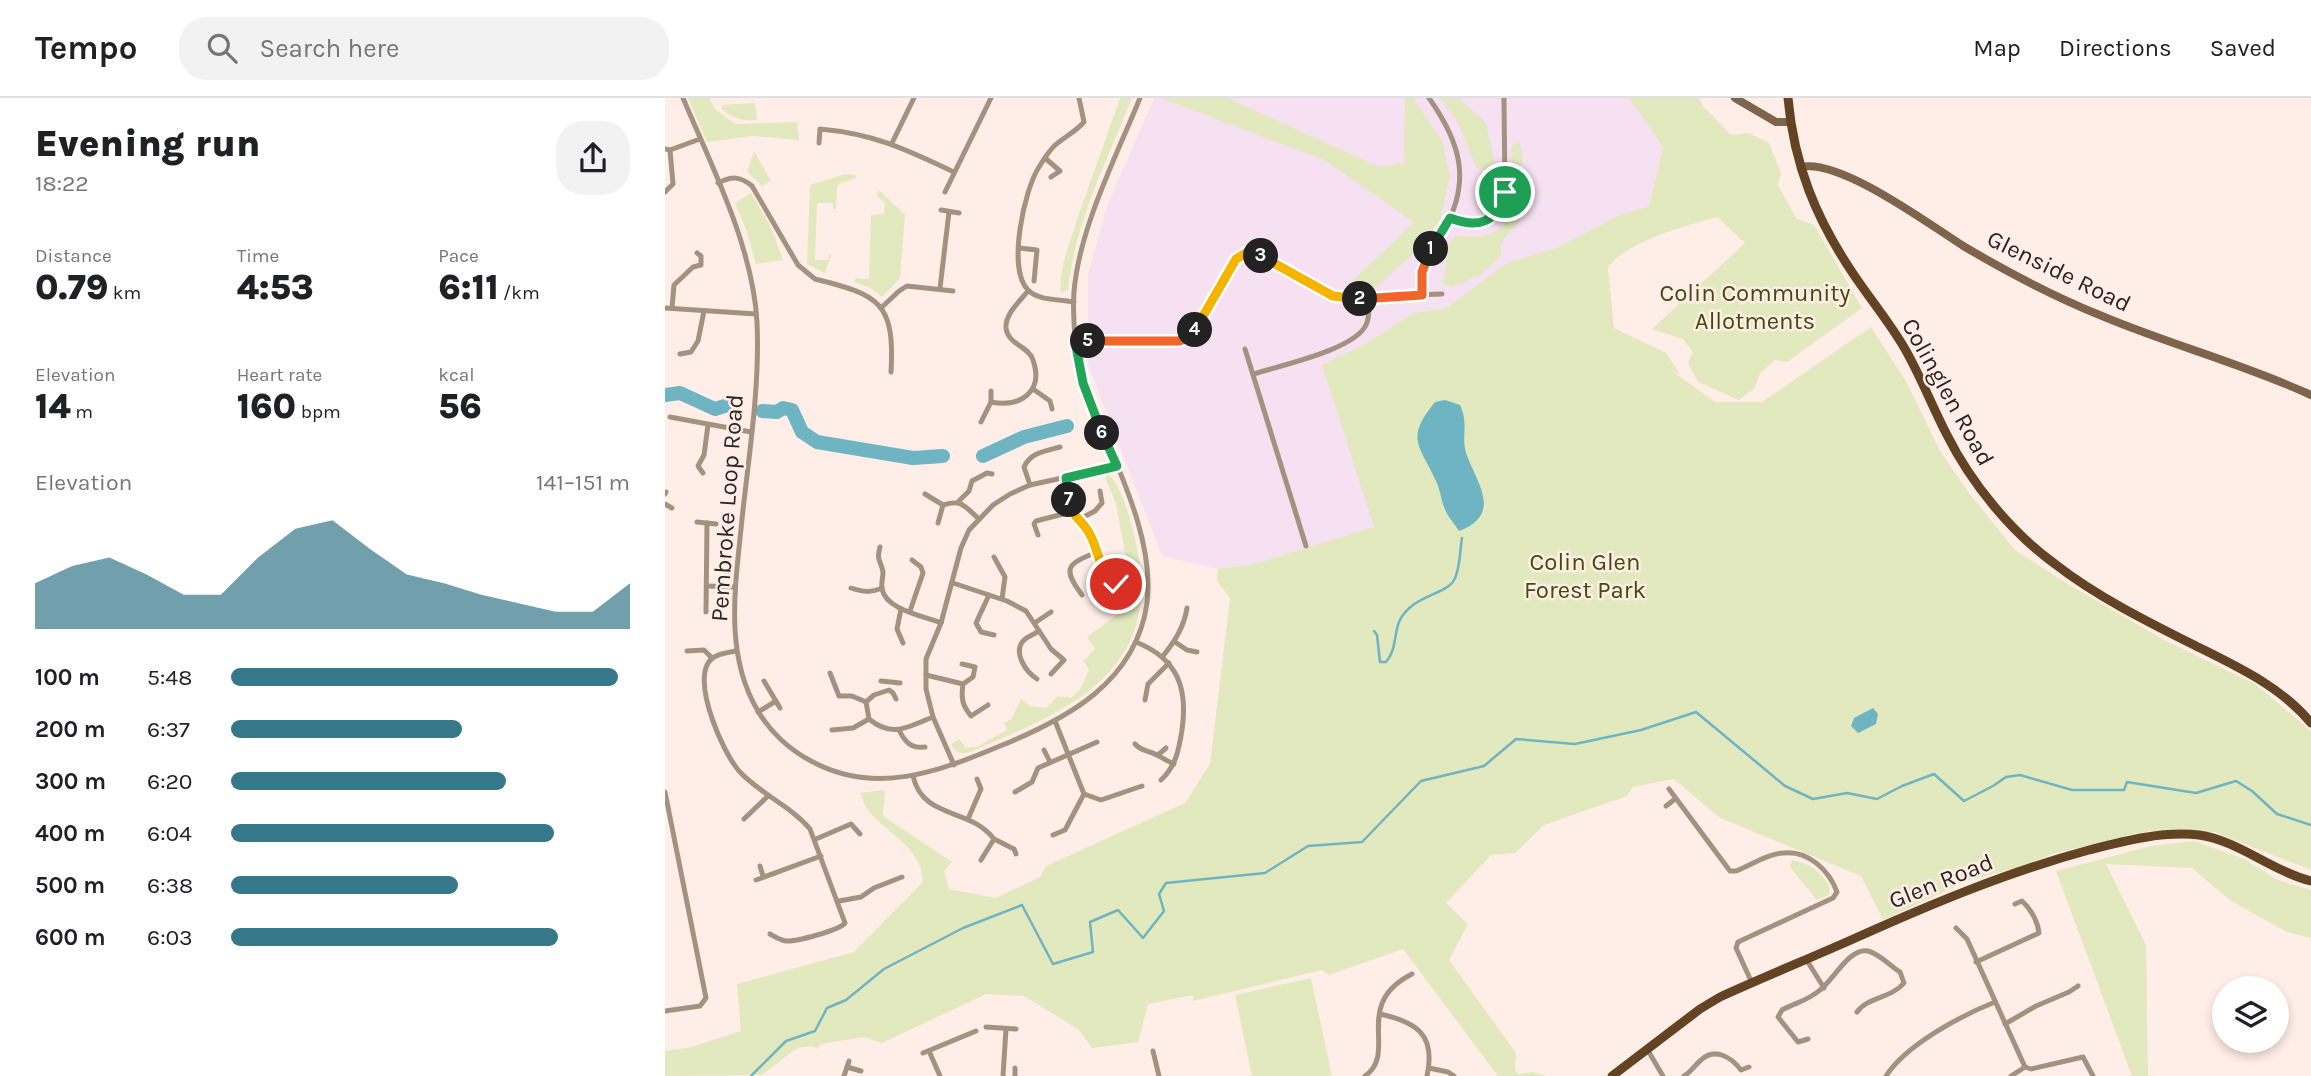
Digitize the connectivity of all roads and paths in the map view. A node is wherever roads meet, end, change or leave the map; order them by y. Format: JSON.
{"nodes":[{"id":1,"x":683,"y":98,"type":"edge"},
{"id":2,"x":914,"y":98,"type":"edge"},
{"id":3,"x":991,"y":98,"type":"edge"},
{"id":4,"x":1080,"y":98,"type":"edge"},
{"id":5,"x":1140,"y":98,"type":"edge"},
{"id":6,"x":1429,"y":98,"type":"edge"},
{"id":7,"x":1504,"y":98,"type":"edge"},
{"id":8,"x":1735,"y":98,"type":"edge"},
{"id":9,"x":1788,"y":98,"type":"edge"},
{"id":10,"x":1790,"y":122,"type":"junction"},
{"id":11,"x":700,"y":139,"type":"junction"},
{"id":12,"x":819,"y":143,"type":"dead end"},
{"id":13,"x":892,"y":143,"type":"junction"},
{"id":14,"x":667,"y":149,"type":"edge"},
{"id":15,"x":1045,"y":158,"type":"junction"},
{"id":16,"x":1801,"y":167,"type":"junction"},
{"id":17,"x":954,"y":172,"type":"junction"},
{"id":18,"x":1051,"y":177,"type":"dead end"},
{"id":19,"x":718,"y":183,"type":"junction"},
{"id":20,"x":665,"y":192,"type":"edge"},
{"id":21,"x":944,"y":192,"type":"dead end"},
{"id":22,"x":941,"y":210,"type":"dead end"},
{"id":23,"x":949,"y":212,"type":"junction"},
{"id":24,"x":959,"y":213,"type":"dead end"},
{"id":25,"x":1450,"y":218,"type":"junction"},
{"id":26,"x":1019,"y":248,"type":"junction"},
{"id":27,"x":697,"y":253,"type":"dead end"},
{"id":28,"x":1034,"y":281,"type":"dead end"},
{"id":29,"x":940,"y":288,"type":"junction"},
{"id":30,"x":953,"y":290,"type":"dead end"},
{"id":31,"x":1028,"y":291,"type":"junction"},
{"id":32,"x":1442,"y":294,"type":"dead end"},
{"id":33,"x":1422,"y":295,"type":"junction"},
{"id":34,"x":1369,"y":298,"type":"junction"},
{"id":35,"x":1074,"y":302,"type":"junction"},
{"id":36,"x":665,"y":308,"type":"edge"},
{"id":37,"x":672,"y":308,"type":"junction"},
{"id":38,"x":881,"y":308,"type":"junction"},
{"id":39,"x":704,"y":311,"type":"junction"},
{"id":40,"x":756,"y":314,"type":"junction"},
{"id":41,"x":1075,"y":341,"type":"junction"},
{"id":42,"x":1245,"y":349,"type":"dead end"},
{"id":43,"x":680,"y":354,"type":"dead end"},
{"id":44,"x":891,"y":372,"type":"dead end"},
{"id":45,"x":1254,"y":374,"type":"junction"},
{"id":46,"x":1033,"y":389,"type":"junction"},
{"id":47,"x":991,"y":391,"type":"dead end"},
{"id":48,"x":2311,"y":395,"type":"edge"},
{"id":49,"x":991,"y":402,"type":"junction"},
{"id":50,"x":1052,"y":409,"type":"dead end"},
{"id":51,"x":670,"y":416,"type":"dead end"},
{"id":52,"x":981,"y":422,"type":"dead end"},
{"id":53,"x":708,"y":425,"type":"junction"},
{"id":54,"x":751,"y":432,"type":"junction"},
{"id":55,"x":1060,"y":447,"type":"dead end"},
{"id":56,"x":1117,"y":466,"type":"junction"},
{"id":57,"x":698,"y":467,"type":"junction"},
{"id":58,"x":689,"y":468,"type":"dead end"},
{"id":59,"x":703,"y":473,"type":"dead end"},
{"id":60,"x":992,"y":474,"type":"dead end"},
{"id":61,"x":1066,"y":478,"type":"junction"},
{"id":62,"x":1030,"y":485,"type":"junction"},
{"id":63,"x":1100,"y":491,"type":"dead end"},
{"id":64,"x":925,"y":494,"type":"dead end"},
{"id":65,"x":958,"y":502,"type":"junction"},
{"id":66,"x":665,"y":504,"type":"edge"},
{"id":67,"x":943,"y":505,"type":"junction"},
{"id":68,"x":672,"y":508,"type":"dead end"},
{"id":69,"x":1071,"y":512,"type":"junction"},
{"id":70,"x":978,"y":518,"type":"junction"},
{"id":71,"x":1080,"y":519,"type":"junction"},
{"id":72,"x":697,"y":522,"type":"dead end"},
{"id":73,"x":707,"y":523,"type":"junction"},
{"id":74,"x":937,"y":523,"type":"dead end"},
{"id":75,"x":716,"y":524,"type":"dead end"},
{"id":76,"x":1038,"y":535,"type":"dead end"},
{"id":77,"x":1306,"y":546,"type":"dead end"},
{"id":78,"x":880,"y":547,"type":"dead end"},
{"id":79,"x":1097,"y":552,"type":"junction"},
{"id":80,"x":867,"y":556,"type":"dead end"},
{"id":81,"x":994,"y":556,"type":"dead end"},
{"id":82,"x":877,"y":560,"type":"junction"},
{"id":83,"x":912,"y":560,"type":"dead end"},
{"id":84,"x":1108,"y":580,"type":"junction"},
{"id":85,"x":953,"y":583,"type":"junction"},
{"id":86,"x":1124,"y":585,"type":"dead end"},
{"id":87,"x":707,"y":586,"type":"junction"},
{"id":88,"x":736,"y":587,"type":"junction"},
{"id":89,"x":851,"y":588,"type":"dead end"},
{"id":90,"x":882,"y":588,"type":"junction"},
{"id":91,"x":1093,"y":590,"type":"dead end"},
{"id":92,"x":989,"y":595,"type":"junction"},
{"id":93,"x":1082,"y":595,"type":"dead end"},
{"id":94,"x":1002,"y":599,"type":"junction"},
{"id":95,"x":1188,"y":608,"type":"dead end"},
{"id":96,"x":901,"y":610,"type":"junction"},
{"id":97,"x":910,"y":611,"type":"junction"},
{"id":98,"x":706,"y":612,"type":"dead end"},
{"id":99,"x":1051,"y":612,"type":"dead end"},
{"id":100,"x":1036,"y":622,"type":"junction"},
{"id":101,"x":941,"y":623,"type":"junction"},
{"id":102,"x":1039,"y":631,"type":"junction"},
{"id":103,"x":994,"y":635,"type":"dead end"},
{"id":104,"x":1136,"y":642,"type":"junction"},
{"id":105,"x":1175,"y":642,"type":"junction"},
{"id":106,"x":903,"y":643,"type":"dead end"},
{"id":107,"x":687,"y":651,"type":"dead end"},
{"id":108,"x":736,"y":651,"type":"junction"},
{"id":109,"x":1197,"y":652,"type":"dead end"},
{"id":110,"x":1163,"y":656,"type":"junction"},
{"id":111,"x":712,"y":658,"type":"junction"},
{"id":112,"x":1169,"y":663,"type":"junction"},
{"id":113,"x":962,"y":664,"type":"dead end"},
{"id":114,"x":830,"y":673,"type":"dead end"},
{"id":115,"x":1051,"y":674,"type":"dead end"},
{"id":116,"x":926,"y":675,"type":"junction"},
{"id":117,"x":1037,"y":679,"type":"dead end"},
{"id":118,"x":764,"y":681,"type":"dead end"},
{"id":119,"x":881,"y":681,"type":"dead end"},
{"id":120,"x":891,"y":682,"type":"junction"},
{"id":121,"x":901,"y":683,"type":"dead end"},
{"id":122,"x":963,"y":684,"type":"junction"},
{"id":123,"x":889,"y":690,"type":"junction"},
{"id":124,"x":896,"y":699,"type":"dead end"},
{"id":125,"x":1145,"y":700,"type":"dead end"},
{"id":126,"x":776,"y":701,"type":"junction"},
{"id":127,"x":866,"y":702,"type":"junction"},
{"id":128,"x":988,"y":705,"type":"dead end"},
{"id":129,"x":780,"y":708,"type":"dead end"},
{"id":130,"x":758,"y":712,"type":"junction"},
{"id":131,"x":933,"y":717,"type":"junction"},
{"id":132,"x":869,"y":719,"type":"junction"},
{"id":133,"x":843,"y":721,"type":"dead end"},
{"id":134,"x":1055,"y":721,"type":"junction"},
{"id":135,"x":2311,"y":723,"type":"edge"},
{"id":136,"x":843,"y":729,"type":"junction"},
{"id":137,"x":832,"y":730,"type":"dead end"},
{"id":138,"x":899,"y":730,"type":"junction"},
{"id":139,"x":1097,"y":742,"type":"dead end"},
{"id":140,"x":1135,"y":744,"type":"dead end"},
{"id":141,"x":925,"y":747,"type":"dead end"},
{"id":142,"x":1166,"y":748,"type":"dead end"},
{"id":143,"x":1044,"y":750,"type":"dead end"},
{"id":144,"x":1069,"y":753,"type":"junction"},
{"id":145,"x":1158,"y":755,"type":"junction"},
{"id":146,"x":1050,"y":762,"type":"junction"},
{"id":147,"x":1174,"y":764,"type":"junction"},
{"id":148,"x":954,"y":765,"type":"junction"},
{"id":149,"x":913,"y":776,"type":"junction"},
{"id":150,"x":977,"y":779,"type":"dead end"},
{"id":151,"x":1161,"y":780,"type":"dead end"},
{"id":152,"x":1142,"y":786,"type":"dead end"},
{"id":153,"x":1669,"y":789,"type":"dead end"},
{"id":154,"x":665,"y":792,"type":"edge"},
{"id":155,"x":1015,"y":792,"type":"dead end"},
{"id":156,"x":1084,"y":794,"type":"junction"},
{"id":157,"x":768,"y":796,"type":"junction"},
{"id":158,"x":1675,"y":799,"type":"junction"},
{"id":159,"x":1666,"y":806,"type":"dead end"},
{"id":160,"x":1064,"y":815,"type":"dead end"},
{"id":161,"x":968,"y":818,"type":"junction"},
{"id":162,"x":744,"y":819,"type":"dead end"},
{"id":163,"x":1070,"y":822,"type":"junction"},
{"id":164,"x":860,"y":834,"type":"dead end"},
{"id":165,"x":1053,"y":835,"type":"dead end"},
{"id":166,"x":816,"y":839,"type":"junction"},
{"id":167,"x":994,"y":839,"type":"junction"},
{"id":168,"x":1016,"y":854,"type":"dead end"},
{"id":169,"x":821,"y":856,"type":"junction"},
{"id":170,"x":981,"y":860,"type":"dead end"},
{"id":171,"x":760,"y":866,"type":"dead end"},
{"id":172,"x":888,"y":872,"type":"dead end"},
{"id":173,"x":763,"y":876,"type":"junction"},
{"id":174,"x":902,"y":877,"type":"dead end"},
{"id":175,"x":756,"y":880,"type":"dead end"},
{"id":176,"x":892,"y":880,"type":"junction"},
{"id":177,"x":2311,"y":881,"type":"edge"},
{"id":178,"x":839,"y":901,"type":"junction"},
{"id":179,"x":2015,"y":904,"type":"dead end"},
{"id":180,"x":1956,"y":928,"type":"dead end"},
{"id":181,"x":770,"y":934,"type":"dead end"},
{"id":182,"x":1806,"y":959,"type":"junction"},
{"id":183,"x":1976,"y":962,"type":"junction"},
{"id":184,"x":1412,"y":974,"type":"dead end"},
{"id":185,"x":1752,"y":983,"type":"junction"},
{"id":186,"x":2078,"y":986,"type":"dead end"},
{"id":187,"x":1824,"y":988,"type":"junction"},
{"id":188,"x":1995,"y":1002,"type":"junction"},
{"id":189,"x":665,"y":1012,"type":"edge"},
{"id":190,"x":1857,"y":1012,"type":"dead end"},
{"id":191,"x":1380,"y":1014,"type":"junction"},
{"id":192,"x":2005,"y":1024,"type":"junction"},
{"id":193,"x":986,"y":1027,"type":"dead end"},
{"id":194,"x":1006,"y":1029,"type":"junction"},
{"id":195,"x":1016,"y":1029,"type":"dead end"},
{"id":196,"x":976,"y":1031,"type":"dead end"},
{"id":197,"x":1808,"y":1039,"type":"dead end"},
{"id":198,"x":1647,"y":1049,"type":"junction"},
{"id":199,"x":1153,"y":1051,"type":"dead end"},
{"id":200,"x":1749,"y":1067,"type":"dead end"},
{"id":201,"x":2025,"y":1067,"type":"junction"},
{"id":202,"x":1014,"y":1068,"type":"dead end"},
{"id":203,"x":1429,"y":1068,"type":"junction"},
{"id":204,"x":861,"y":1071,"type":"dead end"},
{"id":205,"x":844,"y":1076,"type":"edge"},
{"id":206,"x":940,"y":1076,"type":"edge"},
{"id":207,"x":1003,"y":1076,"type":"edge"},
{"id":208,"x":1015,"y":1076,"type":"edge"},
{"id":209,"x":1159,"y":1076,"type":"edge"},
{"id":210,"x":1365,"y":1076,"type":"edge"},
{"id":211,"x":1427,"y":1076,"type":"edge"},
{"id":212,"x":1454,"y":1076,"type":"edge"},
{"id":213,"x":1612,"y":1076,"type":"edge"},
{"id":214,"x":1663,"y":1076,"type":"edge"},
{"id":215,"x":1684,"y":1076,"type":"edge"},
{"id":216,"x":1886,"y":1076,"type":"edge"},
{"id":217,"x":2011,"y":1076,"type":"edge"},
{"id":218,"x":2093,"y":1076,"type":"edge"}],
"edges":[{"from":1,"to":11,"type":"street","name":"Pembroke Loop Road"},
{"from":2,"to":13,"type":"street"},
{"from":3,"to":17,"type":"street"},
{"from":4,"to":15,"type":"street"},
{"from":5,"to":35,"type":"street","name":"Pembroke Loop Road"},
{"from":6,"to":25,"type":"street"},
{"from":7,"to":25,"type":"street"},
{"from":8,"to":10,"type":"street"},
{"from":9,"to":10,"type":"main road","name":"Colinglen Road"},
{"from":10,"to":16,"type":"main road","name":"Colinglen Road"},
{"from":11,"to":14,"type":"street"},
{"from":11,"to":19,"type":"street","name":"Pembroke Loop Road"},
{"from":12,"to":13,"type":"street"},
{"from":13,"to":17,"type":"street"},
{"from":14,"to":20,"type":"street"},
{"from":15,"to":18,"type":"street"},
{"from":15,"to":26,"type":"street"},
{"from":16,"to":48,"type":"street","name":"Glenside Road"},
{"from":16,"to":135,"type":"main road","name":"Colinglen Road"},
{"from":17,"to":21,"type":"street"},
{"from":19,"to":38,"type":"street"},
{"from":19,"to":40,"type":"street","name":"Pembroke Loop Road"},
{"from":22,"to":23,"type":"street"},
{"from":23,"to":24,"type":"street"},
{"from":23,"to":29,"type":"street"},
{"from":25,"to":33,"type":"street"},
{"from":26,"to":28,"type":"street"},
{"from":26,"to":31,"type":"street"},
{"from":27,"to":37,"type":"street"},
{"from":29,"to":30,"type":"street"},
{"from":29,"to":38,"type":"street"},
{"from":31,"to":35,"type":"street"},
{"from":31,"to":46,"type":"street"},
{"from":32,"to":33,"type":"street"},
{"from":33,"to":34,"type":"street"},
{"from":34,"to":41,"type":"street"},
{"from":34,"to":45,"type":"street"},
{"from":35,"to":41,"type":"street","name":"Pembroke Loop Road"},
{"from":36,"to":37,"type":"street"},
{"from":37,"to":39,"type":"street"},
{"from":38,"to":44,"type":"street"},
{"from":39,"to":40,"type":"street"},
{"from":39,"to":43,"type":"street"},
{"from":40,"to":54,"type":"street","name":"Pembroke Loop Road"},
{"from":41,"to":56,"type":"street","name":"Pembroke Loop Road"},
{"from":42,"to":45,"type":"street"},
{"from":45,"to":77,"type":"street"},
{"from":46,"to":49,"type":"street"},
{"from":46,"to":50,"type":"street"},
{"from":47,"to":49,"type":"street"},
{"from":49,"to":52,"type":"street"},
{"from":51,"to":53,"type":"street"},
{"from":53,"to":54,"type":"street"},
{"from":53,"to":57,"type":"street"},
{"from":54,"to":88,"type":"street","name":"Pembroke Loop Road"},
{"from":55,"to":62,"type":"street"},
{"from":56,"to":61,"type":"street"},
{"from":56,"to":104,"type":"street","name":"Pembroke Loop Road"},
{"from":57,"to":58,"type":"street"},
{"from":57,"to":59,"type":"street"},
{"from":60,"to":65,"type":"street"},
{"from":61,"to":62,"type":"street"},
{"from":61,"to":69,"type":"street"},
{"from":62,"to":70,"type":"street"},
{"from":63,"to":71,"type":"street"},
{"from":64,"to":67,"type":"street"},
{"from":65,"to":67,"type":"street"},
{"from":65,"to":70,"type":"street"},
{"from":66,"to":68,"type":"street"},
{"from":67,"to":74,"type":"street"},
{"from":69,"to":71,"type":"street"},
{"from":69,"to":76,"type":"street"},
{"from":70,"to":85,"type":"street"},
{"from":71,"to":79,"type":"street"},
{"from":72,"to":73,"type":"street"},
{"from":73,"to":75,"type":"street"},
{"from":73,"to":87,"type":"street"},
{"from":78,"to":82,"type":"street"},
{"from":79,"to":84,"type":"street"},
{"from":79,"to":93,"type":"street"},
{"from":80,"to":82,"type":"street"},
{"from":81,"to":94,"type":"street"},
{"from":82,"to":90,"type":"street"},
{"from":83,"to":97,"type":"street"},
{"from":84,"to":86,"type":"street"},
{"from":84,"to":91,"type":"street"},
{"from":85,"to":92,"type":"street"},
{"from":85,"to":101,"type":"street"},
{"from":87,"to":88,"type":"street"},
{"from":87,"to":98,"type":"street"},
{"from":88,"to":108,"type":"street","name":"Pembroke Loop Road"},
{"from":89,"to":90,"type":"street"},
{"from":90,"to":96,"type":"street"},
{"from":92,"to":94,"type":"street"},
{"from":92,"to":103,"type":"street"},
{"from":94,"to":100,"type":"street"},
{"from":95,"to":105,"type":"street"},
{"from":96,"to":97,"type":"street"},
{"from":96,"to":106,"type":"street"},
{"from":97,"to":101,"type":"street"},
{"from":99,"to":100,"type":"street"},
{"from":100,"to":102,"type":"street"},
{"from":101,"to":116,"type":"street"},
{"from":102,"to":115,"type":"street"},
{"from":102,"to":117,"type":"street"},
{"from":104,"to":110,"type":"street"},
{"from":104,"to":134,"type":"street","name":"Pembroke Loop Road"},
{"from":105,"to":109,"type":"street"},
{"from":105,"to":110,"type":"street"},
{"from":107,"to":111,"type":"street"},
{"from":108,"to":111,"type":"street"},
{"from":108,"to":130,"type":"street","name":"Pembroke Loop Road"},
{"from":110,"to":112,"type":"street"},
{"from":111,"to":157,"type":"street"},
{"from":112,"to":125,"type":"street"},
{"from":112,"to":147,"type":"street"},
{"from":113,"to":122,"type":"street"},
{"from":114,"to":127,"type":"street"},
{"from":116,"to":122,"type":"street"},
{"from":116,"to":131,"type":"street"},
{"from":118,"to":126,"type":"street"},
{"from":119,"to":120,"type":"street"},
{"from":120,"to":121,"type":"street"},
{"from":120,"to":123,"type":"street"},
{"from":122,"to":128,"type":"street"},
{"from":123,"to":124,"type":"street"},
{"from":123,"to":127,"type":"street"},
{"from":126,"to":129,"type":"street"},
{"from":126,"to":130,"type":"street"},
{"from":127,"to":132,"type":"street"},
{"from":130,"to":149,"type":"street","name":"Pembroke Loop Road"},
{"from":131,"to":138,"type":"street"},
{"from":131,"to":148,"type":"street"},
{"from":132,"to":136,"type":"street"},
{"from":132,"to":138,"type":"street"},
{"from":133,"to":136,"type":"street"},
{"from":134,"to":144,"type":"street"},
{"from":134,"to":148,"type":"street","name":"Pembroke Loop Road"},
{"from":136,"to":137,"type":"street"},
{"from":138,"to":141,"type":"street"},
{"from":139,"to":144,"type":"street"},
{"from":140,"to":145,"type":"street"},
{"from":142,"to":145,"type":"street"},
{"from":143,"to":146,"type":"street"},
{"from":144,"to":146,"type":"street"},
{"from":144,"to":156,"type":"street"},
{"from":145,"to":147,"type":"street"},
{"from":146,"to":155,"type":"street"},
{"from":147,"to":151,"type":"street"},
{"from":148,"to":149,"type":"street","name":"Pembroke Loop Road"},
{"from":149,"to":161,"type":"street"},
{"from":150,"to":161,"type":"street"},
{"from":152,"to":156,"type":"street"},
{"from":153,"to":158,"type":"street"},
{"from":154,"to":189,"type":"street"},
{"from":156,"to":163,"type":"street"},
{"from":157,"to":162,"type":"street"},
{"from":157,"to":166,"type":"street"},
{"from":158,"to":159,"type":"street"},
{"from":158,"to":185,"type":"street"},
{"from":160,"to":163,"type":"street"},
{"from":161,"to":167,"type":"street"},
{"from":163,"to":165,"type":"street"},
{"from":164,"to":166,"type":"street"},
{"from":166,"to":169,"type":"street"},
{"from":167,"to":168,"type":"street"},
{"from":167,"to":170,"type":"street"},
{"from":169,"to":173,"type":"street"},
{"from":169,"to":178,"type":"street"},
{"from":171,"to":173,"type":"street"},
{"from":172,"to":176,"type":"street"},
{"from":173,"to":175,"type":"street"},
{"from":174,"to":176,"type":"street"},
{"from":176,"to":178,"type":"street"},
{"from":177,"to":182,"type":"main road","name":"Glen Road"},
{"from":178,"to":181,"type":"street"},
{"from":179,"to":183,"type":"street"},
{"from":180,"to":183,"type":"street"},
{"from":182,"to":185,"type":"main road","name":"Glen Road"},
{"from":182,"to":187,"type":"street"},
{"from":183,"to":188,"type":"street"},
{"from":184,"to":191,"type":"street"},
{"from":185,"to":198,"type":"main road","name":"Glen Road"},
{"from":186,"to":192,"type":"street"},
{"from":187,"to":190,"type":"street"},
{"from":187,"to":197,"type":"street"},
{"from":188,"to":192,"type":"street"},
{"from":188,"to":216,"type":"street"},
{"from":191,"to":203,"type":"street"},
{"from":191,"to":210,"type":"street"},
{"from":192,"to":201,"type":"street"},
{"from":193,"to":194,"type":"street"},
{"from":194,"to":195,"type":"street"},
{"from":194,"to":207,"type":"street"},
{"from":196,"to":206,"type":"street"},
{"from":198,"to":213,"type":"main road","name":"Glen Road"},
{"from":198,"to":214,"type":"street"},
{"from":199,"to":209,"type":"street"},
{"from":200,"to":215,"type":"street"},
{"from":201,"to":217,"type":"street"},
{"from":201,"to":218,"type":"street"},
{"from":202,"to":208,"type":"street"},
{"from":203,"to":211,"type":"street"},
{"from":203,"to":212,"type":"street"},
{"from":204,"to":205,"type":"street"}]}
